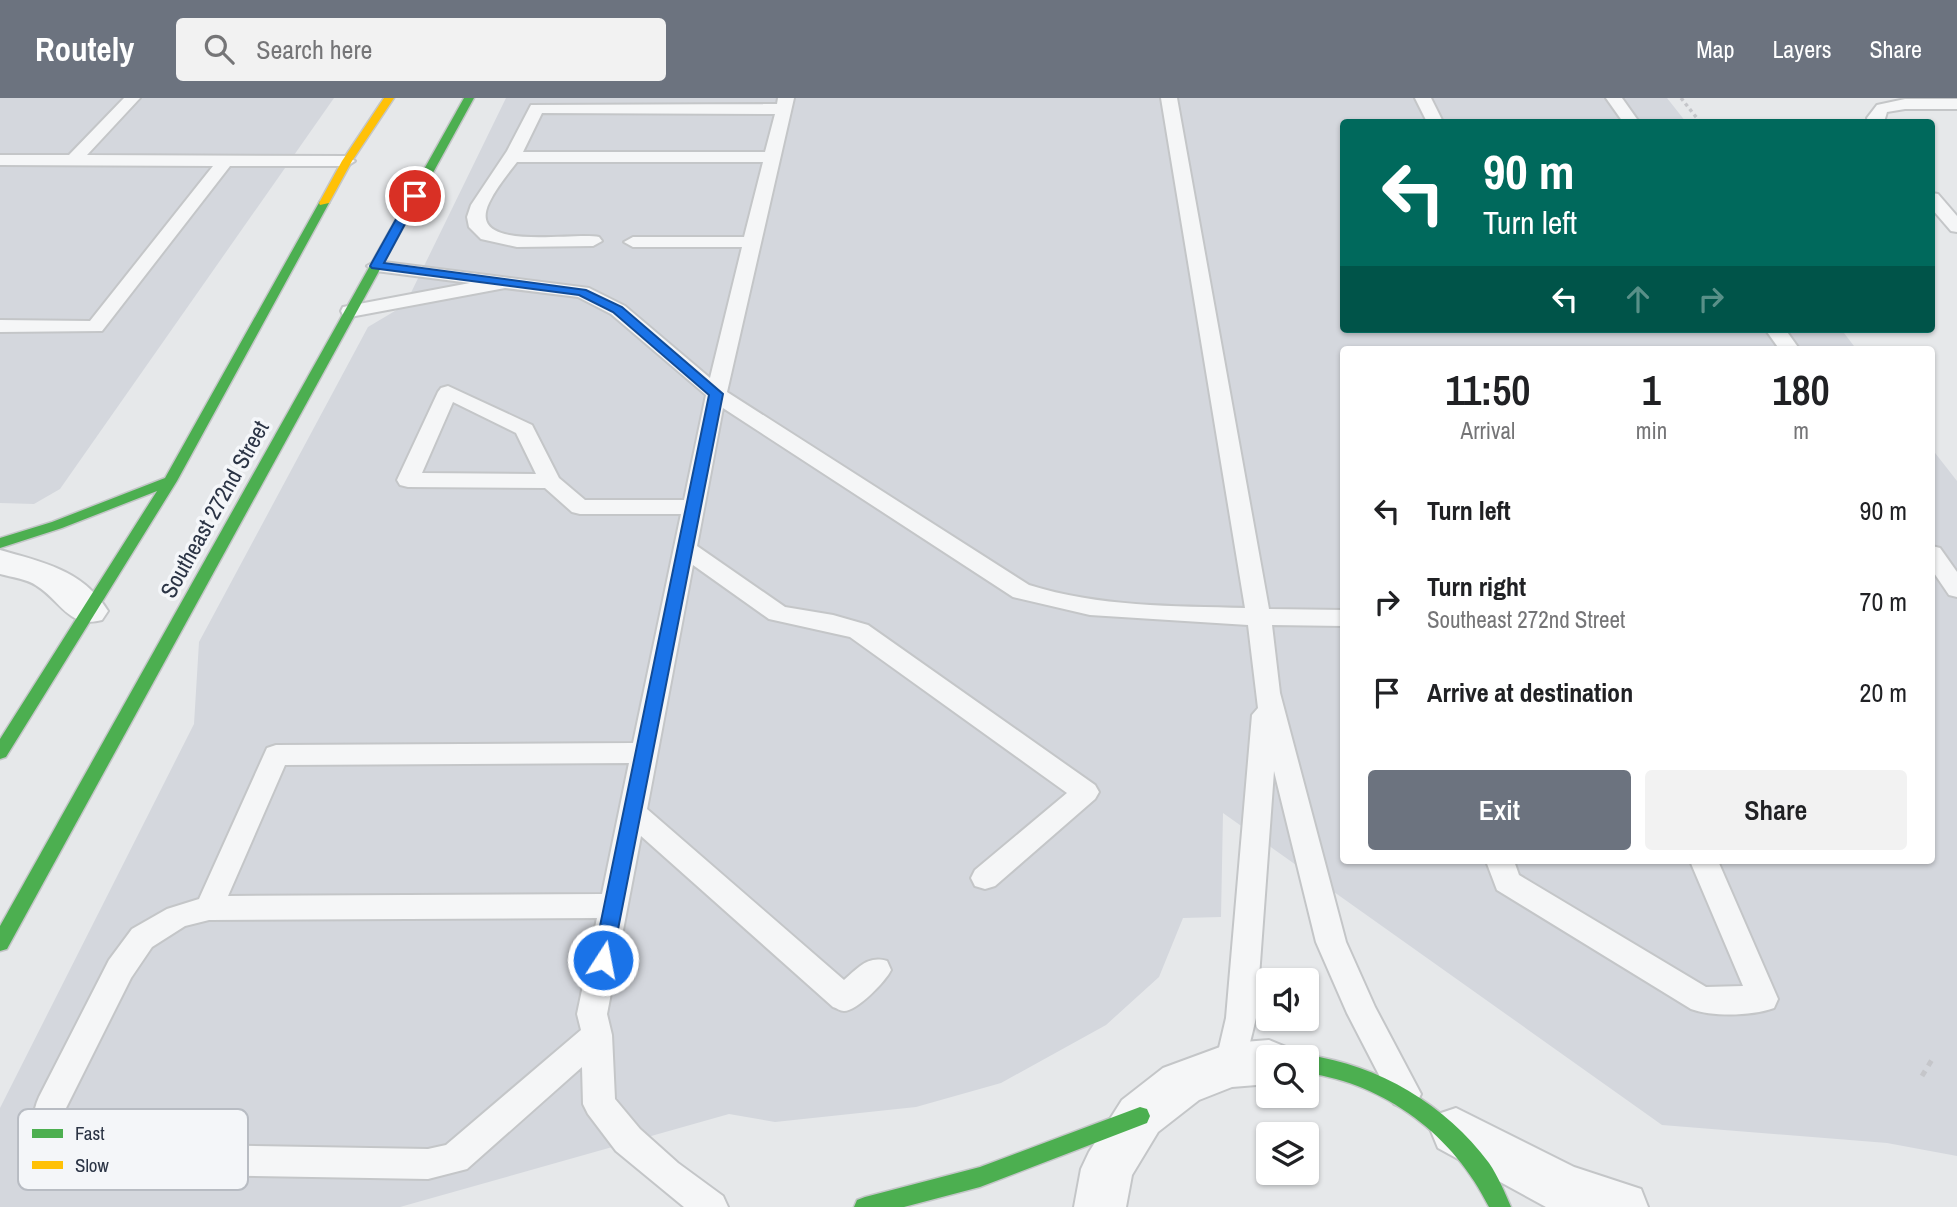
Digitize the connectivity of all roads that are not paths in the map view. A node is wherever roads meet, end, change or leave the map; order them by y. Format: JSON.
{"nodes":[{"id":1,"x":132,"y":98,"type":"edge"},
{"id":2,"x":389,"y":98,"type":"edge"},
{"id":3,"x":469,"y":98,"type":"edge"},
{"id":4,"x":1169,"y":98,"type":"edge"},
{"id":5,"x":1423,"y":98,"type":"edge"},
{"id":6,"x":1614,"y":98,"type":"edge"},
{"id":7,"x":785,"y":103,"type":"edge"},
{"id":8,"x":1957,"y":104,"type":"edge"},
{"id":9,"x":1434,"y":119,"type":"edge"},
{"id":10,"x":1629,"y":119,"type":"edge"},
{"id":11,"x":1875,"y":119,"type":"edge"},
{"id":12,"x":512,"y":157,"type":"junction"},
{"id":13,"x":772,"y":157,"type":"junction"},
{"id":14,"x":0,"y":160,"type":"edge"},
{"id":15,"x":74,"y":160,"type":"junction"},
{"id":16,"x":347,"y":161,"type":"junction"},
{"id":17,"x":224,"y":162,"type":"junction"},
{"id":18,"x":1935,"y":201,"type":"edge"},
{"id":19,"x":1935,"y":226,"type":"edge"},
{"id":20,"x":593,"y":242,"type":"dead end"},
{"id":21,"x":633,"y":242,"type":"dead end"},
{"id":22,"x":752,"y":242,"type":"junction"},
{"id":23,"x":376,"y":266,"type":"junction"},
{"id":24,"x":505,"y":282,"type":"junction"},
{"id":25,"x":351,"y":311,"type":"junction"},
{"id":26,"x":0,"y":326,"type":"edge"},
{"id":27,"x":716,"y":394,"type":"junction"},
{"id":28,"x":170,"y":481,"type":"junction"},
{"id":29,"x":550,"y":481,"type":"junction"},
{"id":30,"x":694,"y":507,"type":"junction"},
{"id":31,"x":0,"y":543,"type":"edge"},
{"id":32,"x":685,"y":548,"type":"junction"},
{"id":33,"x":1935,"y":557,"type":"edge"},
{"id":34,"x":0,"y":562,"type":"edge"},
{"id":35,"x":1957,"y":589,"type":"edge"},
{"id":36,"x":89,"y":611,"type":"junction"},
{"id":37,"x":1340,"y":618,"type":"edge"},
{"id":38,"x":1259,"y":619,"type":"junction"},
{"id":39,"x":1267,"y":693,"type":"junction"},
{"id":40,"x":0,"y":753,"type":"edge"},
{"id":41,"x":644,"y":753,"type":"junction"},
{"id":42,"x":632,"y":812,"type":"junction"},
{"id":43,"x":1501,"y":864,"type":"edge"},
{"id":44,"x":1705,"y":864,"type":"edge"},
{"id":45,"x":985,"y":878,"type":"dead end"},
{"id":46,"x":613,"y":906,"type":"junction"},
{"id":47,"x":209,"y":908,"type":"junction"},
{"id":48,"x":0,"y":943,"type":"edge"},
{"id":49,"x":876,"y":970,"type":"dead end"},
{"id":50,"x":597,"y":1035,"type":"junction"},
{"id":51,"x":1250,"y":1063,"type":"edge"},
{"id":52,"x":1319,"y":1066,"type":"edge"},
{"id":53,"x":50,"y":1109,"type":"edge"},
{"id":54,"x":1423,"y":1112,"type":"junction"},
{"id":55,"x":1140,"y":1116,"type":"junction"},
{"id":56,"x":248,"y":1160,"type":"edge"},
{"id":57,"x":711,"y":1207,"type":"edge"},
{"id":58,"x":865,"y":1207,"type":"edge"},
{"id":59,"x":1100,"y":1207,"type":"edge"},
{"id":60,"x":1500,"y":1207,"type":"edge"},
{"id":61,"x":1622,"y":1207,"type":"edge"}],
"edges":[{"from":1,"to":15,"type":"lane"},
{"from":2,"to":16,"type":"main road"},
{"from":3,"to":23,"type":"main road","name":"Southeast 272nd Street"},
{"from":4,"to":38,"type":"lane"},
{"from":5,"to":9,"type":"lane"},
{"from":6,"to":10,"type":"lane"},
{"from":7,"to":12,"type":"lane"},
{"from":7,"to":13,"type":"lane"},
{"from":8,"to":11,"type":"lane"},
{"from":12,"to":13,"type":"lane"},
{"from":12,"to":20,"type":"lane"},
{"from":13,"to":22,"type":"lane"},
{"from":14,"to":15,"type":"lane"},
{"from":15,"to":17,"type":"lane"},
{"from":16,"to":17,"type":"lane"},
{"from":16,"to":28,"type":"main road"},
{"from":17,"to":26,"type":"lane"},
{"from":18,"to":19,"type":"lane"},
{"from":21,"to":22,"type":"lane"},
{"from":22,"to":27,"type":"lane"},
{"from":23,"to":24,"type":"lane"},
{"from":23,"to":25,"type":"main road","name":"Southeast 272nd Street"},
{"from":24,"to":25,"type":"lane"},
{"from":24,"to":27,"type":"lane"},
{"from":25,"to":48,"type":"main road","name":"Southeast 272nd Street"},
{"from":27,"to":30,"type":"lane"},
{"from":27,"to":38,"type":"lane"},
{"from":28,"to":31,"type":"main road"},
{"from":28,"to":36,"type":"main road"},
{"from":29,"to":29,"type":"lane"},
{"from":29,"to":30,"type":"lane"},
{"from":30,"to":32,"type":"lane"},
{"from":32,"to":41,"type":"lane"},
{"from":32,"to":45,"type":"lane"},
{"from":33,"to":35,"type":"lane"},
{"from":34,"to":36,"type":"street"},
{"from":36,"to":40,"type":"main road"},
{"from":37,"to":38,"type":"lane"},
{"from":38,"to":39,"type":"lane"},
{"from":39,"to":51,"type":"lane"},
{"from":39,"to":54,"type":"lane"},
{"from":41,"to":42,"type":"lane"},
{"from":41,"to":47,"type":"lane"},
{"from":42,"to":46,"type":"lane"},
{"from":42,"to":49,"type":"lane"},
{"from":43,"to":44,"type":"lane"},
{"from":46,"to":47,"type":"lane"},
{"from":46,"to":50,"type":"lane"},
{"from":47,"to":53,"type":"lane"},
{"from":50,"to":56,"type":"lane"},
{"from":50,"to":57,"type":"lane"},
{"from":51,"to":55,"type":"street"},
{"from":52,"to":54,"type":"main road"},
{"from":54,"to":60,"type":"main road"},
{"from":54,"to":61,"type":"street"},
{"from":55,"to":58,"type":"main road"},
{"from":55,"to":59,"type":"street"}]}
